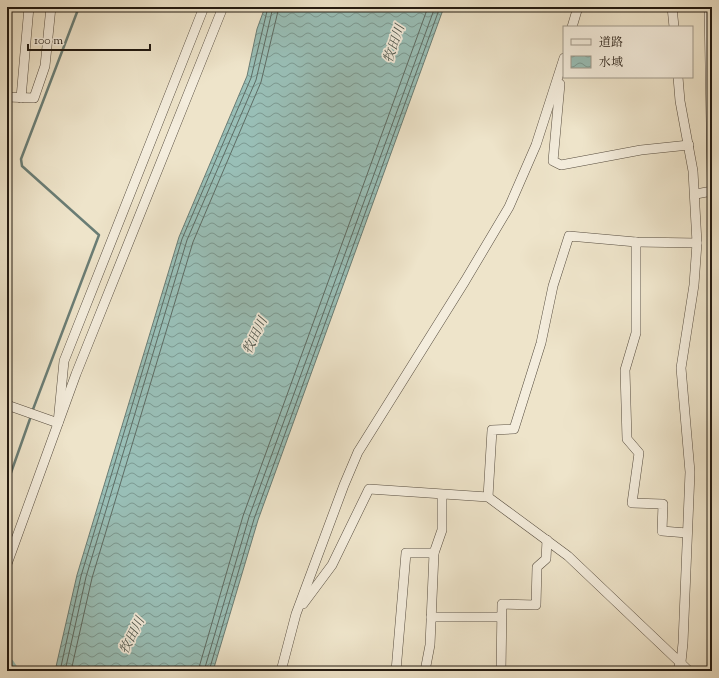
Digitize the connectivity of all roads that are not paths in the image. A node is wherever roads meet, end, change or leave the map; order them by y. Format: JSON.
{"nodes":[{"id":1,"x":29,"y":7,"type":"edge"},
{"id":2,"x":51,"y":7,"type":"edge"},
{"id":3,"x":204,"y":7,"type":"edge"},
{"id":4,"x":222,"y":7,"type":"edge"},
{"id":5,"x":578,"y":7,"type":"edge"},
{"id":6,"x":672,"y":7,"type":"edge"},
{"id":7,"x":709,"y":7,"type":"edge"},
{"id":8,"x":572,"y":26,"type":"edge"},
{"id":9,"x":674,"y":26,"type":"edge"},
{"id":10,"x":563,"y":61,"type":"edge"},
{"id":11,"x":559,"y":74,"type":"junction"},
{"id":12,"x":678,"y":78,"type":"edge"},
{"id":13,"x":7,"y":97,"type":"edge"},
{"id":14,"x":21,"y":98,"type":"junction"},
{"id":15,"x":689,"y":145,"type":"junction"},
{"id":16,"x":712,"y":181,"type":"edge"},
{"id":17,"x":712,"y":191,"type":"edge"},
{"id":18,"x":696,"y":194,"type":"junction"},
{"id":19,"x":636,"y":242,"type":"junction"},
{"id":20,"x":697,"y":243,"type":"junction"},
{"id":21,"x":7,"y":405,"type":"edge"},
{"id":22,"x":58,"y":423,"type":"junction"},
{"id":23,"x":442,"y":494,"type":"junction"},
{"id":24,"x":488,"y":498,"type":"junction"},
{"id":25,"x":687,"y":533,"type":"junction"},
{"id":26,"x":547,"y":540,"type":"junction"},
{"id":27,"x":434,"y":553,"type":"junction"},
{"id":28,"x":7,"y":564,"type":"edge"},
{"id":29,"x":296,"y":614,"type":"junction"},
{"id":30,"x":431,"y":617,"type":"junction"},
{"id":31,"x":501,"y":617,"type":"junction"},
{"id":32,"x":681,"y":662,"type":"junction"},
{"id":33,"x":281,"y":671,"type":"edge"},
{"id":34,"x":396,"y":671,"type":"edge"},
{"id":35,"x":425,"y":671,"type":"edge"},
{"id":36,"x":501,"y":671,"type":"edge"},
{"id":37,"x":677,"y":671,"type":"edge"},
{"id":38,"x":689,"y":671,"type":"edge"}],
"edges":[{"from":1,"to":14,"type":"street"},
{"from":2,"to":14,"type":"street"},
{"from":3,"to":22,"type":"street"},
{"from":4,"to":22,"type":"street"},
{"from":5,"to":8,"type":"street"},
{"from":6,"to":9,"type":"street"},
{"from":7,"to":16,"type":"street"},
{"from":10,"to":11,"type":"street"},
{"from":11,"to":15,"type":"street"},
{"from":11,"to":29,"type":"street"},
{"from":12,"to":15,"type":"street"},
{"from":13,"to":14,"type":"street"},
{"from":15,"to":18,"type":"street"},
{"from":17,"to":18,"type":"street"},
{"from":18,"to":20,"type":"street"},
{"from":19,"to":20,"type":"street"},
{"from":19,"to":24,"type":"street"},
{"from":19,"to":25,"type":"street"},
{"from":20,"to":25,"type":"street"},
{"from":21,"to":22,"type":"street"},
{"from":22,"to":28,"type":"street"},
{"from":23,"to":24,"type":"street"},
{"from":23,"to":27,"type":"street"},
{"from":23,"to":29,"type":"street"},
{"from":24,"to":26,"type":"street"},
{"from":25,"to":32,"type":"street"},
{"from":26,"to":31,"type":"street"},
{"from":26,"to":32,"type":"street"},
{"from":27,"to":30,"type":"street"},
{"from":27,"to":34,"type":"street"},
{"from":29,"to":33,"type":"street"},
{"from":30,"to":31,"type":"street"},
{"from":30,"to":35,"type":"street"},
{"from":31,"to":36,"type":"street"},
{"from":32,"to":37,"type":"street"},
{"from":32,"to":38,"type":"street"}]}
